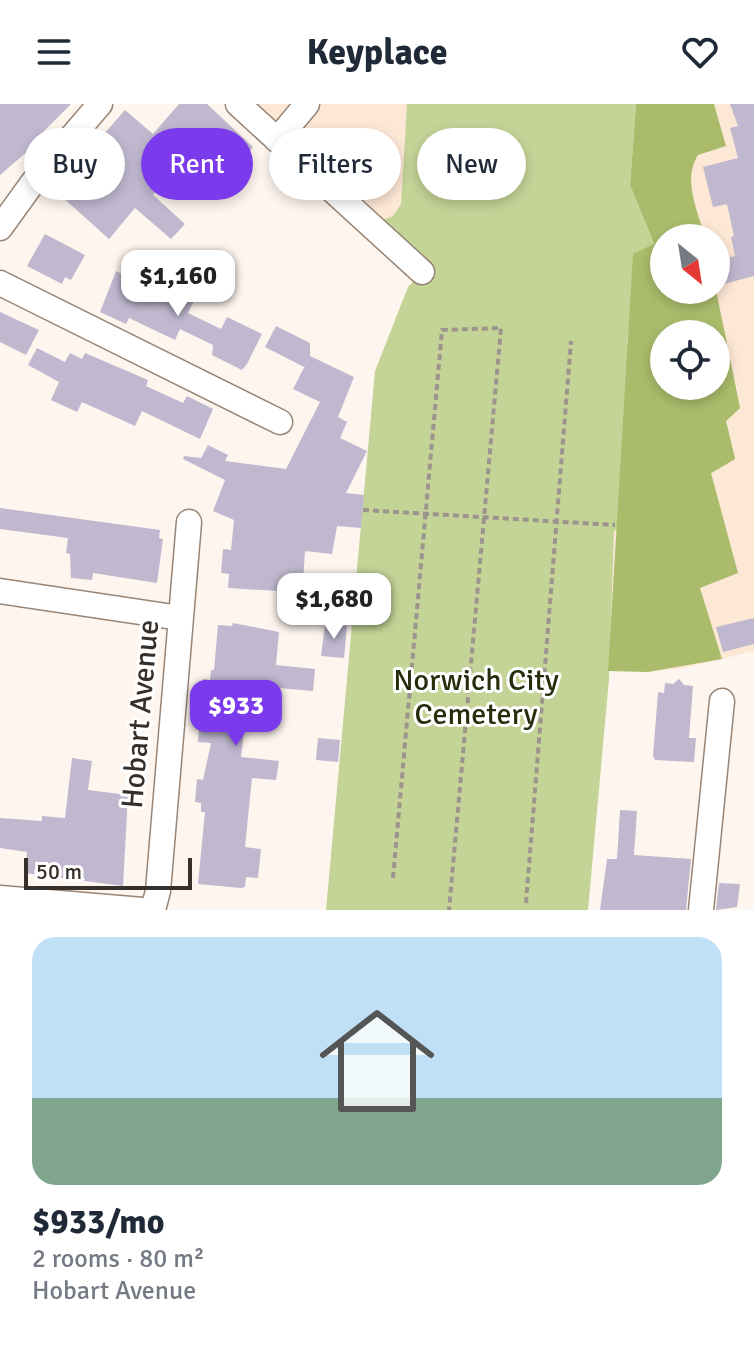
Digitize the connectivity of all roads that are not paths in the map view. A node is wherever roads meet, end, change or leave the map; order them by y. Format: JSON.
{"nodes":[{"id":1,"x":100,"y":104,"type":"edge"},
{"id":2,"x":238,"y":104,"type":"edge"},
{"id":3,"x":307,"y":104,"type":"edge"},
{"id":4,"x":287,"y":128,"type":"edge"},
{"id":5,"x":269,"y":133,"type":"edge"},
{"id":6,"x":343,"y":200,"type":"edge"},
{"id":7,"x":0,"y":228,"type":"edge"},
{"id":8,"x":422,"y":272,"type":"dead end"},
{"id":9,"x":0,"y":283,"type":"edge"},
{"id":10,"x":280,"y":422,"type":"dead end"},
{"id":11,"x":189,"y":522,"type":"dead end"},
{"id":12,"x":0,"y":591,"type":"edge"},
{"id":13,"x":180,"y":618,"type":"junction"},
{"id":14,"x":722,"y":701,"type":"dead end"},
{"id":15,"x":0,"y":898,"type":"edge"},
{"id":16,"x":143,"y":910,"type":"edge"},
{"id":17,"x":153,"y":910,"type":"edge"},
{"id":18,"x":701,"y":910,"type":"edge"}],
"edges":[{"from":1,"to":7,"type":"street"},
{"from":2,"to":5,"type":"street"},
{"from":3,"to":4,"type":"street"},
{"from":6,"to":8,"type":"street"},
{"from":9,"to":10,"type":"street"},
{"from":11,"to":13,"type":"street","name":"Hobart Avenue"},
{"from":12,"to":13,"type":"street"},
{"from":13,"to":17,"type":"street","name":"Hobart Avenue"},
{"from":14,"to":18,"type":"street"},
{"from":15,"to":16,"type":"street"}]}
